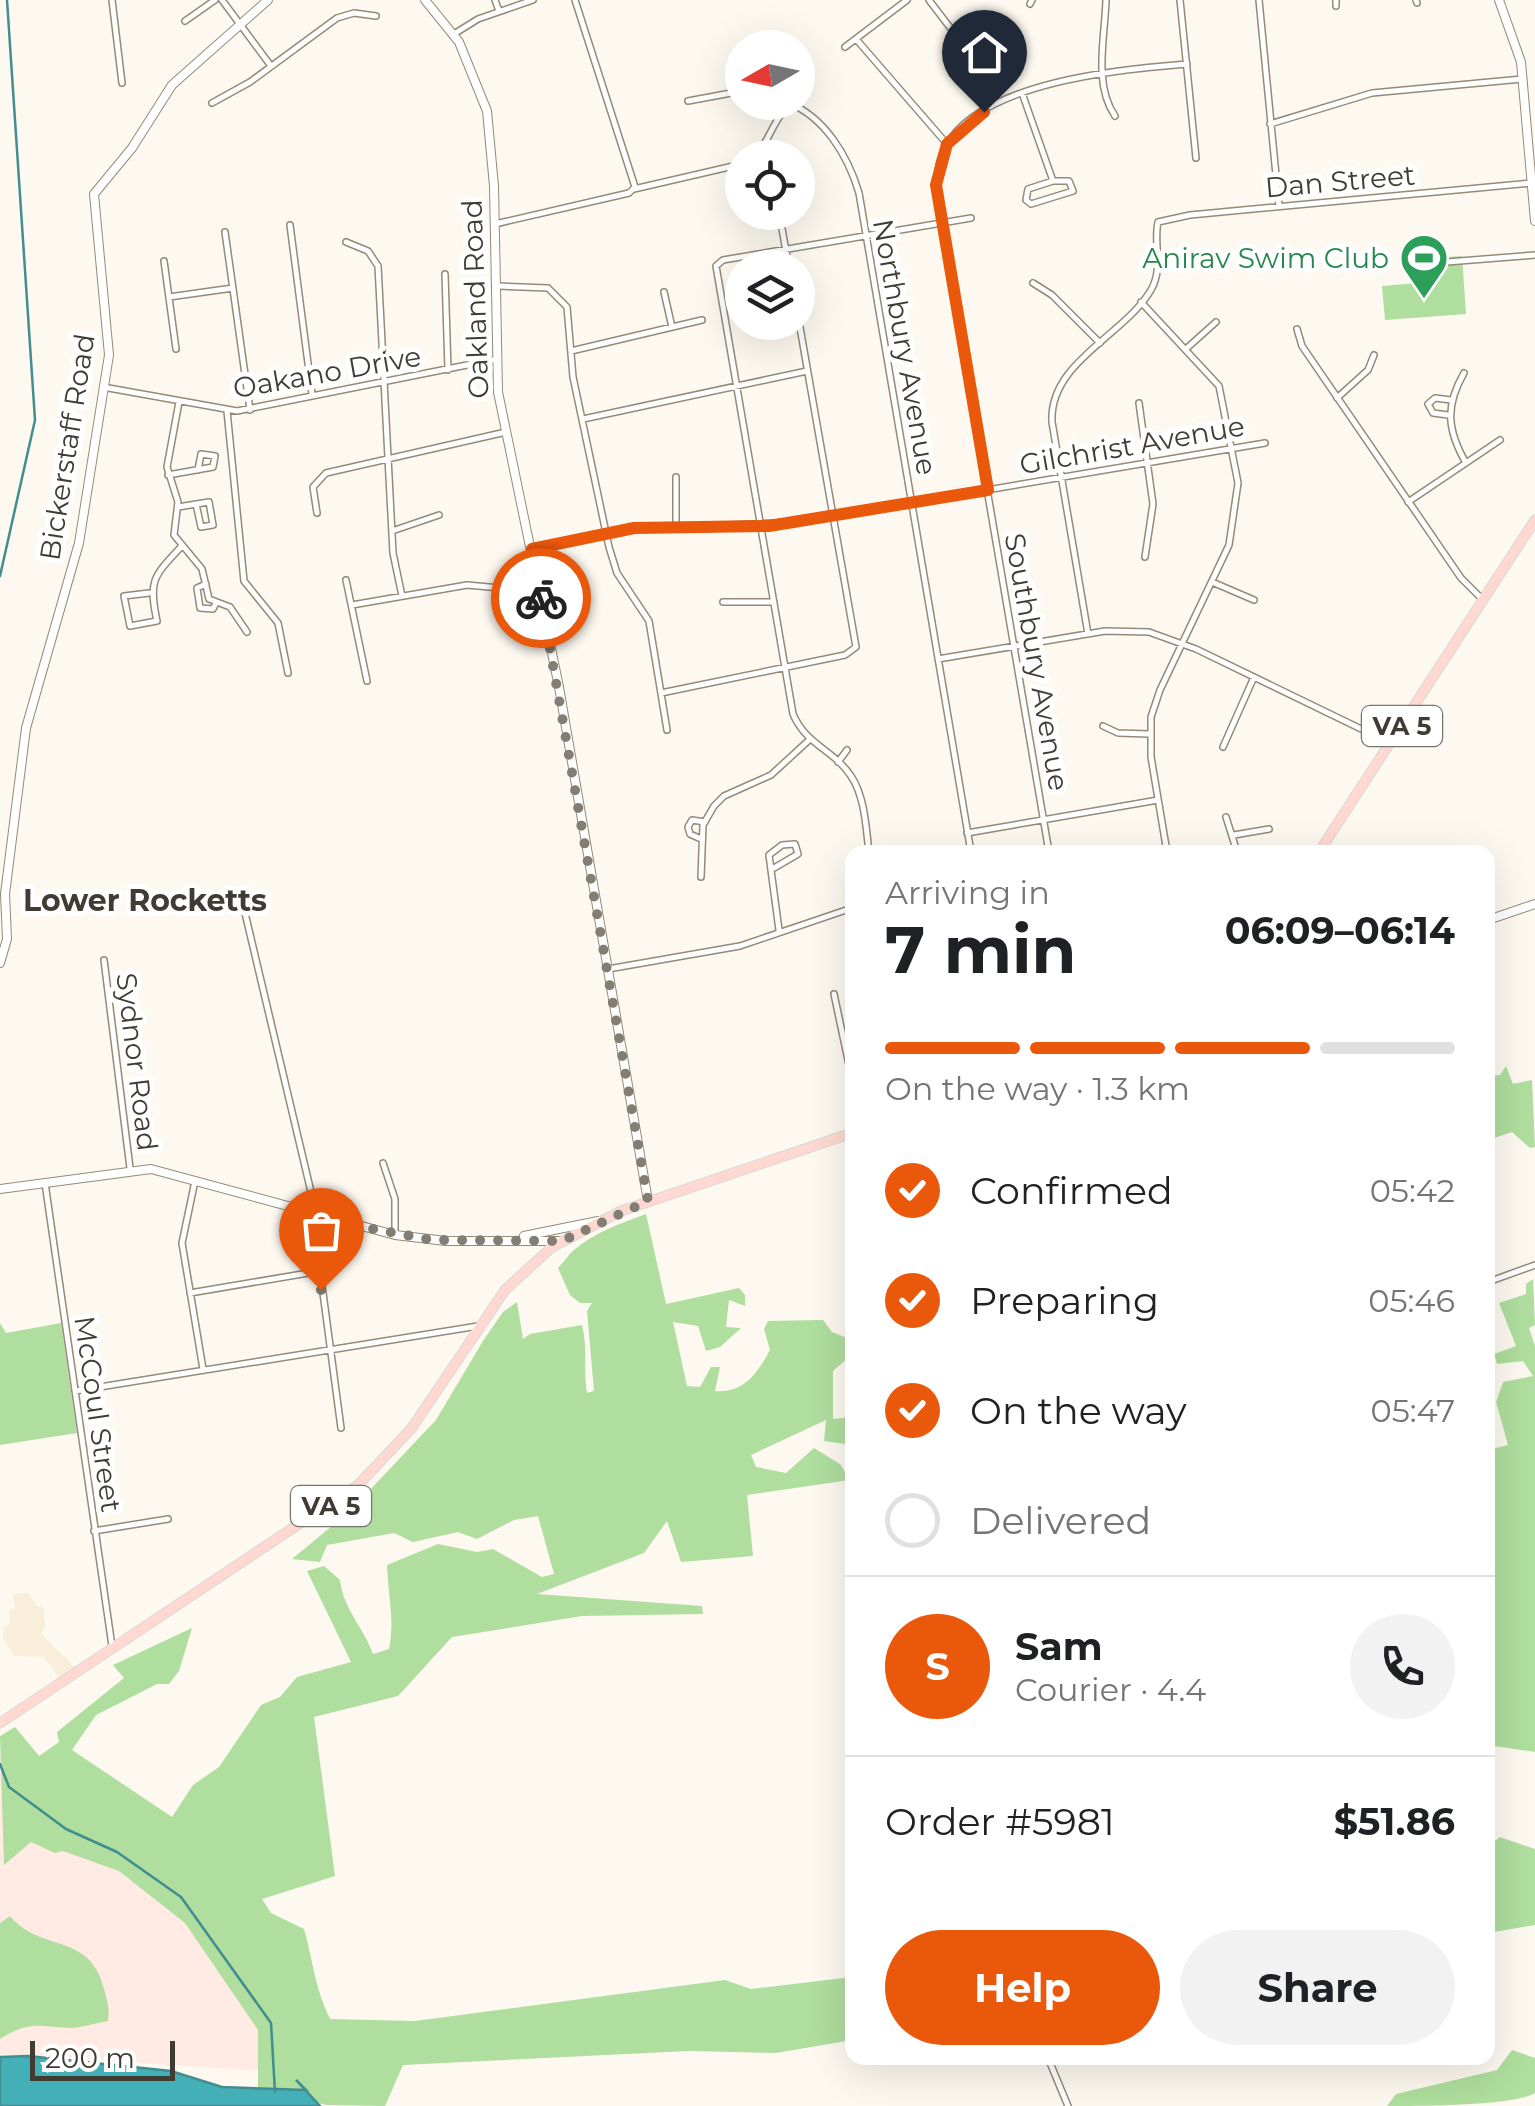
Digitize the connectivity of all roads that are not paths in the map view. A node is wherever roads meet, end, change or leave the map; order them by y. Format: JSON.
{"nodes":[{"id":1,"x":112,"y":0,"type":"edge"},
{"id":2,"x":218,"y":0,"type":"edge"},
{"id":3,"x":268,"y":0,"type":"edge"},
{"id":4,"x":425,"y":0,"type":"edge"},
{"id":5,"x":494,"y":0,"type":"edge"},
{"id":6,"x":533,"y":0,"type":"edge"},
{"id":7,"x":575,"y":0,"type":"edge"},
{"id":8,"x":907,"y":0,"type":"edge"},
{"id":9,"x":928,"y":0,"type":"edge"},
{"id":10,"x":1106,"y":0,"type":"edge"},
{"id":11,"x":1180,"y":0,"type":"edge"},
{"id":12,"x":1259,"y":0,"type":"edge"},
{"id":13,"x":1499,"y":0,"type":"edge"},
{"id":14,"x":498,"y":12,"type":"junction"},
{"id":15,"x":376,"y":16,"type":"dead end"},
{"id":16,"x":185,"y":21,"type":"dead end"},
{"id":17,"x":241,"y":23,"type":"junction"},
{"id":18,"x":454,"y":34,"type":"junction"},
{"id":19,"x":958,"y":38,"type":"dead end"},
{"id":20,"x":856,"y":39,"type":"junction"},
{"id":21,"x":846,"y":47,"type":"dead end"},
{"id":22,"x":1187,"y":64,"type":"junction"},
{"id":23,"x":271,"y":66,"type":"junction"},
{"id":24,"x":1104,"y":73,"type":"junction"},
{"id":25,"x":1522,"y":79,"type":"junction"},
{"id":26,"x":122,"y":84,"type":"dead end"},
{"id":27,"x":725,"y":93,"type":"edge"},
{"id":28,"x":1022,"y":94,"type":"junction"},
{"id":29,"x":688,"y":101,"type":"dead end"},
{"id":30,"x":212,"y":103,"type":"dead end"},
{"id":31,"x":1115,"y":116,"type":"dead end"},
{"id":32,"x":815,"y":119,"type":"edge"},
{"id":33,"x":1270,"y":124,"type":"junction"},
{"id":34,"x":947,"y":144,"type":"junction"},
{"id":35,"x":1196,"y":158,"type":"dead end"},
{"id":36,"x":725,"y":168,"type":"edge"},
{"id":37,"x":1053,"y":181,"type":"junction"},
{"id":38,"x":1532,"y":183,"type":"junction"},
{"id":39,"x":634,"y":190,"type":"junction"},
{"id":40,"x":1279,"y":206,"type":"junction"},
{"id":41,"x":971,"y":218,"type":"dead end"},
{"id":42,"x":1535,"y":221,"type":"edge"},
{"id":43,"x":941,"y":222,"type":"junction"},
{"id":44,"x":496,"y":224,"type":"junction"},
{"id":45,"x":290,"y":225,"type":"dead end"},
{"id":46,"x":782,"y":230,"type":"edge"},
{"id":47,"x":225,"y":232,"type":"dead end"},
{"id":48,"x":866,"y":236,"type":"junction"},
{"id":49,"x":346,"y":242,"type":"dead end"},
{"id":50,"x":786,"y":249,"type":"junction"},
{"id":51,"x":1535,"y":255,"type":"edge"},
{"id":52,"x":164,"y":261,"type":"dead end"},
{"id":53,"x":1447,"y":262,"type":"dead end"},
{"id":54,"x":445,"y":274,"type":"dead end"},
{"id":55,"x":1033,"y":283,"type":"dead end"},
{"id":56,"x":497,"y":286,"type":"junction"},
{"id":57,"x":233,"y":288,"type":"junction"},
{"id":58,"x":664,"y":292,"type":"dead end"},
{"id":59,"x":169,"y":297,"type":"junction"},
{"id":60,"x":1141,"y":302,"type":"junction"},
{"id":61,"x":702,"y":320,"type":"dead end"},
{"id":62,"x":1216,"y":322,"type":"dead end"},
{"id":63,"x":672,"y":327,"type":"junction"},
{"id":64,"x":1297,"y":329,"type":"dead end"},
{"id":65,"x":802,"y":340,"type":"edge"},
{"id":66,"x":1100,"y":343,"type":"junction"},
{"id":67,"x":1186,"y":348,"type":"junction"},
{"id":68,"x":176,"y":349,"type":"dead end"},
{"id":69,"x":571,"y":350,"type":"junction"},
{"id":70,"x":1374,"y":356,"type":"dead end"},
{"id":71,"x":498,"y":359,"type":"junction"},
{"id":72,"x":448,"y":370,"type":"junction"},
{"id":73,"x":807,"y":370,"type":"junction"},
{"id":74,"x":1464,"y":374,"type":"dead end"},
{"id":75,"x":385,"y":384,"type":"junction"},
{"id":76,"x":735,"y":384,"type":"junction"},
{"id":77,"x":103,"y":386,"type":"junction"},
{"id":78,"x":312,"y":394,"type":"junction"},
{"id":79,"x":1338,"y":398,"type":"junction"},
{"id":80,"x":1451,"y":400,"type":"junction"},
{"id":81,"x":179,"y":402,"type":"junction"},
{"id":82,"x":1139,"y":403,"type":"dead end"},
{"id":83,"x":250,"y":410,"type":"junction"},
{"id":84,"x":226,"y":411,"type":"junction"},
{"id":85,"x":1449,"y":415,"type":"junction"},
{"id":86,"x":582,"y":419,"type":"junction"},
{"id":87,"x":506,"y":432,"type":"junction"},
{"id":88,"x":1500,"y":440,"type":"dead end"},
{"id":89,"x":1265,"y":442,"type":"dead end"},
{"id":90,"x":1234,"y":448,"type":"junction"},
{"id":91,"x":388,"y":458,"type":"junction"},
{"id":92,"x":1147,"y":462,"type":"junction"},
{"id":93,"x":1466,"y":462,"type":"junction"},
{"id":94,"x":198,"y":470,"type":"dead end"},
{"id":95,"x":168,"y":475,"type":"junction"},
{"id":96,"x":676,"y":477,"type":"dead end"},
{"id":97,"x":1062,"y":477,"type":"junction"},
{"id":98,"x":988,"y":490,"type":"junction"},
{"id":99,"x":911,"y":502,"type":"junction"},
{"id":100,"x":1408,"y":502,"type":"junction"},
{"id":101,"x":196,"y":504,"type":"junction"},
{"id":102,"x":178,"y":508,"type":"junction"},
{"id":103,"x":317,"y":514,"type":"dead end"},
{"id":104,"x":439,"y":515,"type":"dead end"},
{"id":105,"x":833,"y":516,"type":"junction"},
{"id":106,"x":1535,"y":520,"type":"edge"},
{"id":107,"x":760,"y":526,"type":"junction"},
{"id":108,"x":676,"y":527,"type":"junction"},
{"id":109,"x":392,"y":531,"type":"junction"},
{"id":110,"x":606,"y":533,"type":"junction"},
{"id":111,"x":182,"y":547,"type":"junction"},
{"id":112,"x":532,"y":549,"type":"junction"},
{"id":113,"x":1145,"y":557,"type":"dead end"},
{"id":114,"x":346,"y":580,"type":"dead end"},
{"id":115,"x":537,"y":581,"type":"junction"},
{"id":116,"x":1212,"y":582,"type":"junction"},
{"id":117,"x":206,"y":584,"type":"junction"},
{"id":118,"x":150,"y":592,"type":"junction"},
{"id":119,"x":402,"y":596,"type":"junction"},
{"id":120,"x":1254,"y":600,"type":"dead end"},
{"id":121,"x":1483,"y":600,"type":"junction"},
{"id":122,"x":723,"y":602,"type":"dead end"},
{"id":123,"x":774,"y":602,"type":"junction"},
{"id":124,"x":216,"y":603,"type":"junction"},
{"id":125,"x":352,"y":605,"type":"junction"},
{"id":126,"x":247,"y":632,"type":"dead end"},
{"id":127,"x":1088,"y":634,"type":"junction"},
{"id":128,"x":1182,"y":643,"type":"junction"},
{"id":129,"x":1014,"y":646,"type":"junction"},
{"id":130,"x":938,"y":659,"type":"junction"},
{"id":131,"x":786,"y":668,"type":"junction"},
{"id":132,"x":288,"y":673,"type":"dead end"},
{"id":133,"x":1254,"y":678,"type":"junction"},
{"id":134,"x":367,"y":681,"type":"dead end"},
{"id":135,"x":661,"y":694,"type":"junction"},
{"id":136,"x":1103,"y":726,"type":"dead end"},
{"id":137,"x":667,"y":730,"type":"dead end"},
{"id":138,"x":1149,"y":734,"type":"junction"},
{"id":139,"x":808,"y":741,"type":"junction"},
{"id":140,"x":1391,"y":743,"type":"junction"},
{"id":141,"x":1224,"y":746,"type":"dead end"},
{"id":142,"x":848,"y":750,"type":"dead end"},
{"id":143,"x":838,"y":762,"type":"junction"},
{"id":144,"x":1158,"y":800,"type":"junction"},
{"id":145,"x":1226,"y":818,"type":"dead end"},
{"id":146,"x":1043,"y":820,"type":"junction"},
{"id":147,"x":705,"y":822,"type":"junction"},
{"id":148,"x":1269,"y":830,"type":"dead end"},
{"id":149,"x":967,"y":833,"type":"junction"},
{"id":150,"x":1234,"y":835,"type":"junction"},
{"id":151,"x":701,"y":839,"type":"junction"},
{"id":152,"x":868,"y":845,"type":"edge"},
{"id":153,"x":969,"y":845,"type":"edge"},
{"id":154,"x":1048,"y":845,"type":"edge"},
{"id":155,"x":1166,"y":845,"type":"edge"},
{"id":156,"x":1236,"y":845,"type":"edge"},
{"id":157,"x":1324,"y":845,"type":"edge"},
{"id":158,"x":774,"y":868,"type":"junction"},
{"id":159,"x":701,"y":877,"type":"dead end"},
{"id":160,"x":1535,"y":904,"type":"edge"},
{"id":161,"x":845,"y":910,"type":"edge"},
{"id":162,"x":245,"y":913,"type":"dead end"},
{"id":163,"x":1495,"y":918,"type":"edge"},
{"id":164,"x":780,"y":930,"type":"junction"},
{"id":165,"x":104,"y":960,"type":"dead end"},
{"id":166,"x":0,"y":963,"type":"edge"},
{"id":167,"x":608,"y":969,"type":"junction"},
{"id":168,"x":834,"y":994,"type":"dead end"},
{"id":169,"x":845,"y":1046,"type":"edge"},
{"id":170,"x":845,"y":1136,"type":"edge"},
{"id":171,"x":383,"y":1163,"type":"dead end"},
{"id":172,"x":130,"y":1168,"type":"junction"},
{"id":173,"x":196,"y":1180,"type":"junction"},
{"id":174,"x":46,"y":1183,"type":"junction"},
{"id":175,"x":0,"y":1189,"type":"edge"},
{"id":176,"x":648,"y":1201,"type":"junction"},
{"id":177,"x":316,"y":1216,"type":"junction"},
{"id":178,"x":598,"y":1221,"type":"junction"},
{"id":179,"x":336,"y":1222,"type":"junction"},
{"id":180,"x":395,"y":1235,"type":"junction"},
{"id":181,"x":508,"y":1239,"type":"junction"},
{"id":182,"x":536,"y":1239,"type":"junction"},
{"id":183,"x":562,"y":1241,"type":"junction"},
{"id":184,"x":548,"y":1250,"type":"junction"},
{"id":185,"x":1535,"y":1265,"type":"edge"},
{"id":186,"x":321,"y":1271,"type":"junction"},
{"id":187,"x":1495,"y":1279,"type":"edge"},
{"id":188,"x":190,"y":1293,"type":"junction"},
{"id":189,"x":478,"y":1326,"type":"junction"},
{"id":190,"x":331,"y":1348,"type":"junction"},
{"id":191,"x":203,"y":1369,"type":"junction"},
{"id":192,"x":76,"y":1391,"type":"junction"},
{"id":193,"x":341,"y":1428,"type":"dead end"},
{"id":194,"x":168,"y":1519,"type":"dead end"},
{"id":195,"x":94,"y":1531,"type":"junction"},
{"id":196,"x":112,"y":1649,"type":"junction"},
{"id":197,"x":0,"y":1723,"type":"edge"},
{"id":198,"x":1051,"y":2065,"type":"edge"},
{"id":199,"x":1068,"y":2106,"type":"edge"}],
"edges":[{"from":1,"to":26,"type":"street"},
{"from":2,"to":16,"type":"street"},
{"from":2,"to":17,"type":"street"},
{"from":3,"to":17,"type":"street","name":"Bickerstaff Road"},
{"from":4,"to":18,"type":"street","name":"Oakland Road"},
{"from":5,"to":14,"type":"street"},
{"from":6,"to":14,"type":"street"},
{"from":7,"to":39,"type":"street"},
{"from":8,"to":20,"type":"street"},
{"from":9,"to":19,"type":"street"},
{"from":10,"to":24,"type":"street"},
{"from":11,"to":22,"type":"street"},
{"from":12,"to":33,"type":"street"},
{"from":13,"to":25,"type":"street"},
{"from":14,"to":18,"type":"street"},
{"from":15,"to":23,"type":"street"},
{"from":17,"to":23,"type":"street"},
{"from":17,"to":77,"type":"street","name":"Bickerstaff Road"},
{"from":18,"to":44,"type":"street","name":"Oakland Road"},
{"from":20,"to":21,"type":"street"},
{"from":20,"to":34,"type":"street"},
{"from":22,"to":24,"type":"street"},
{"from":22,"to":35,"type":"street"},
{"from":23,"to":30,"type":"street"},
{"from":24,"to":28,"type":"street"},
{"from":24,"to":31,"type":"street"},
{"from":25,"to":33,"type":"street"},
{"from":25,"to":38,"type":"street"},
{"from":27,"to":29,"type":"street"},
{"from":28,"to":34,"type":"street"},
{"from":28,"to":37,"type":"street"},
{"from":32,"to":48,"type":"street","name":"Northbury Avenue"},
{"from":33,"to":40,"type":"street"},
{"from":34,"to":43,"type":"street","name":"Southbury Avenue"},
{"from":36,"to":39,"type":"street"},
{"from":37,"to":37,"type":"street"},
{"from":38,"to":40,"type":"street","name":"Dan Street"},
{"from":38,"to":42,"type":"street"},
{"from":39,"to":44,"type":"street"},
{"from":40,"to":60,"type":"street","name":"Dan Street"},
{"from":41,"to":43,"type":"street"},
{"from":43,"to":48,"type":"street"},
{"from":43,"to":98,"type":"street","name":"Southbury Avenue"},
{"from":44,"to":56,"type":"street","name":"Oakland Road"},
{"from":45,"to":78,"type":"street"},
{"from":46,"to":50,"type":"street"},
{"from":47,"to":57,"type":"street"},
{"from":48,"to":50,"type":"street"},
{"from":48,"to":99,"type":"street","name":"Northbury Avenue"},
{"from":49,"to":75,"type":"street"},
{"from":50,"to":76,"type":"street"},
{"from":51,"to":53,"type":"street"},
{"from":52,"to":59,"type":"street"},
{"from":54,"to":72,"type":"street"},
{"from":55,"to":66,"type":"street"},
{"from":56,"to":69,"type":"street"},
{"from":56,"to":71,"type":"street","name":"Oakland Road"},
{"from":57,"to":59,"type":"street"},
{"from":57,"to":83,"type":"street"},
{"from":58,"to":63,"type":"street"},
{"from":59,"to":68,"type":"street"},
{"from":60,"to":66,"type":"street"},
{"from":60,"to":67,"type":"street"},
{"from":61,"to":63,"type":"street"},
{"from":62,"to":67,"type":"street"},
{"from":63,"to":69,"type":"street"},
{"from":64,"to":79,"type":"street"},
{"from":65,"to":73,"type":"street"},
{"from":66,"to":97,"type":"street"},
{"from":67,"to":90,"type":"street"},
{"from":69,"to":86,"type":"street"},
{"from":70,"to":79,"type":"street"},
{"from":71,"to":72,"type":"street","name":"Oakano Drive"},
{"from":71,"to":87,"type":"street","name":"Oakland Road"},
{"from":72,"to":75,"type":"street","name":"Oakano Drive"},
{"from":73,"to":76,"type":"street"},
{"from":73,"to":105,"type":"street"},
{"from":74,"to":80,"type":"street"},
{"from":75,"to":78,"type":"street","name":"Oakano Drive"},
{"from":75,"to":91,"type":"street"},
{"from":76,"to":86,"type":"street"},
{"from":76,"to":107,"type":"street"},
{"from":77,"to":81,"type":"street","name":"Oakano Drive"},
{"from":77,"to":166,"type":"street","name":"Bickerstaff Road"},
{"from":78,"to":83,"type":"street","name":"Oakano Drive"},
{"from":79,"to":100,"type":"street"},
{"from":80,"to":85,"type":"street"},
{"from":80,"to":85,"type":"street"},
{"from":81,"to":84,"type":"street","name":"Oakano Drive"},
{"from":81,"to":95,"type":"street"},
{"from":82,"to":92,"type":"street"},
{"from":83,"to":84,"type":"street","name":"Oakano Drive"},
{"from":84,"to":132,"type":"street"},
{"from":85,"to":93,"type":"street"},
{"from":86,"to":110,"type":"street"},
{"from":87,"to":91,"type":"street"},
{"from":87,"to":112,"type":"street","name":"Oakland Road"},
{"from":88,"to":93,"type":"street"},
{"from":89,"to":90,"type":"street","name":"Gilchrist Avenue"},
{"from":90,"to":92,"type":"street","name":"Gilchrist Avenue"},
{"from":90,"to":116,"type":"street"},
{"from":91,"to":103,"type":"street"},
{"from":91,"to":109,"type":"street"},
{"from":92,"to":97,"type":"street","name":"Gilchrist Avenue"},
{"from":92,"to":113,"type":"street"},
{"from":93,"to":100,"type":"street"},
{"from":94,"to":95,"type":"street"},
{"from":95,"to":102,"type":"street"},
{"from":96,"to":108,"type":"street"},
{"from":97,"to":98,"type":"street","name":"Gilchrist Avenue"},
{"from":97,"to":127,"type":"street"},
{"from":98,"to":99,"type":"street","name":"Gilchrist Avenue"},
{"from":98,"to":129,"type":"street","name":"Southbury Avenue"},
{"from":99,"to":105,"type":"street","name":"Gilchrist Avenue"},
{"from":99,"to":130,"type":"street","name":"Northbury Avenue"},
{"from":100,"to":121,"type":"street"},
{"from":101,"to":101,"type":"street"},
{"from":101,"to":102,"type":"street"},
{"from":102,"to":111,"type":"street"},
{"from":104,"to":109,"type":"street"},
{"from":105,"to":107,"type":"street","name":"Gilchrist Avenue"},
{"from":105,"to":131,"type":"street"},
{"from":106,"to":121,"type":"main road","number":"VA 5"},
{"from":107,"to":108,"type":"street","name":"Gilchrist Avenue"},
{"from":107,"to":123,"type":"street"},
{"from":108,"to":110,"type":"street","name":"Gilchrist Avenue"},
{"from":109,"to":119,"type":"street"},
{"from":110,"to":112,"type":"street","name":"Gilchrist Avenue"},
{"from":110,"to":135,"type":"street"},
{"from":111,"to":117,"type":"street"},
{"from":111,"to":118,"type":"street"},
{"from":112,"to":115,"type":"street","name":"Oakland Road"},
{"from":114,"to":125,"type":"street"},
{"from":115,"to":119,"type":"street"},
{"from":115,"to":167,"type":"street","name":"Oakland Road"},
{"from":116,"to":120,"type":"street"},
{"from":116,"to":128,"type":"street"},
{"from":117,"to":124,"type":"street"},
{"from":117,"to":124,"type":"street"},
{"from":118,"to":118,"type":"street"},
{"from":119,"to":125,"type":"street"},
{"from":121,"to":140,"type":"main road","number":"VA 5"},
{"from":122,"to":123,"type":"street"},
{"from":123,"to":131,"type":"street"},
{"from":124,"to":126,"type":"street"},
{"from":125,"to":134,"type":"street"},
{"from":127,"to":128,"type":"street"},
{"from":127,"to":129,"type":"street"},
{"from":128,"to":133,"type":"street"},
{"from":128,"to":138,"type":"street"},
{"from":129,"to":130,"type":"street"},
{"from":129,"to":146,"type":"street","name":"Southbury Avenue"},
{"from":130,"to":149,"type":"street","name":"Northbury Avenue"},
{"from":131,"to":135,"type":"street"},
{"from":131,"to":139,"type":"street"},
{"from":133,"to":140,"type":"street"},
{"from":133,"to":141,"type":"street"},
{"from":135,"to":137,"type":"street"},
{"from":136,"to":138,"type":"street"},
{"from":138,"to":144,"type":"street"},
{"from":139,"to":143,"type":"street"},
{"from":139,"to":147,"type":"street"},
{"from":140,"to":157,"type":"main road","number":"VA 5"},
{"from":142,"to":143,"type":"street"},
{"from":143,"to":152,"type":"street"},
{"from":144,"to":146,"type":"street"},
{"from":144,"to":155,"type":"street"},
{"from":145,"to":150,"type":"street"},
{"from":146,"to":149,"type":"street"},
{"from":146,"to":154,"type":"street","name":"Southbury Avenue"},
{"from":147,"to":151,"type":"street"},
{"from":147,"to":151,"type":"street"},
{"from":148,"to":150,"type":"street"},
{"from":149,"to":153,"type":"street","name":"Northbury Avenue"},
{"from":150,"to":156,"type":"street"},
{"from":151,"to":159,"type":"street"},
{"from":158,"to":158,"type":"street"},
{"from":158,"to":164,"type":"street"},
{"from":160,"to":163,"type":"street"},
{"from":161,"to":164,"type":"street"},
{"from":162,"to":177,"type":"street"},
{"from":164,"to":167,"type":"street"},
{"from":165,"to":172,"type":"street","name":"Sydnor Road"},
{"from":167,"to":176,"type":"street","name":"Oakland Road"},
{"from":168,"to":169,"type":"street"},
{"from":170,"to":176,"type":"main road","number":"VA 5"},
{"from":171,"to":180,"type":"street"},
{"from":172,"to":173,"type":"street"},
{"from":172,"to":174,"type":"street"},
{"from":173,"to":177,"type":"street"},
{"from":173,"to":188,"type":"street"},
{"from":174,"to":175,"type":"street"},
{"from":174,"to":192,"type":"street","name":"McCoul Street"},
{"from":176,"to":178,"type":"main road","number":"VA 5"},
{"from":177,"to":179,"type":"street"},
{"from":178,"to":181,"type":"street"},
{"from":178,"to":183,"type":"main road","number":"VA 5"},
{"from":179,"to":180,"type":"street"},
{"from":179,"to":186,"type":"street"},
{"from":180,"to":181,"type":"street"},
{"from":181,"to":182,"type":"street"},
{"from":182,"to":183,"type":"street"},
{"from":182,"to":184,"type":"street"},
{"from":183,"to":184,"type":"main road","number":"VA 5"},
{"from":184,"to":189,"type":"main road","number":"VA 5"},
{"from":185,"to":187,"type":"street"},
{"from":186,"to":188,"type":"street"},
{"from":186,"to":190,"type":"street"},
{"from":188,"to":191,"type":"street"},
{"from":189,"to":190,"type":"street"},
{"from":189,"to":196,"type":"main road","number":"VA 5"},
{"from":190,"to":191,"type":"street"},
{"from":190,"to":193,"type":"street"},
{"from":191,"to":192,"type":"street"},
{"from":192,"to":195,"type":"street","name":"McCoul Street"},
{"from":194,"to":195,"type":"street"},
{"from":195,"to":196,"type":"street","name":"McCoul Street"},
{"from":196,"to":197,"type":"main road","number":"VA 5"},
{"from":198,"to":199,"type":"street"}]}
